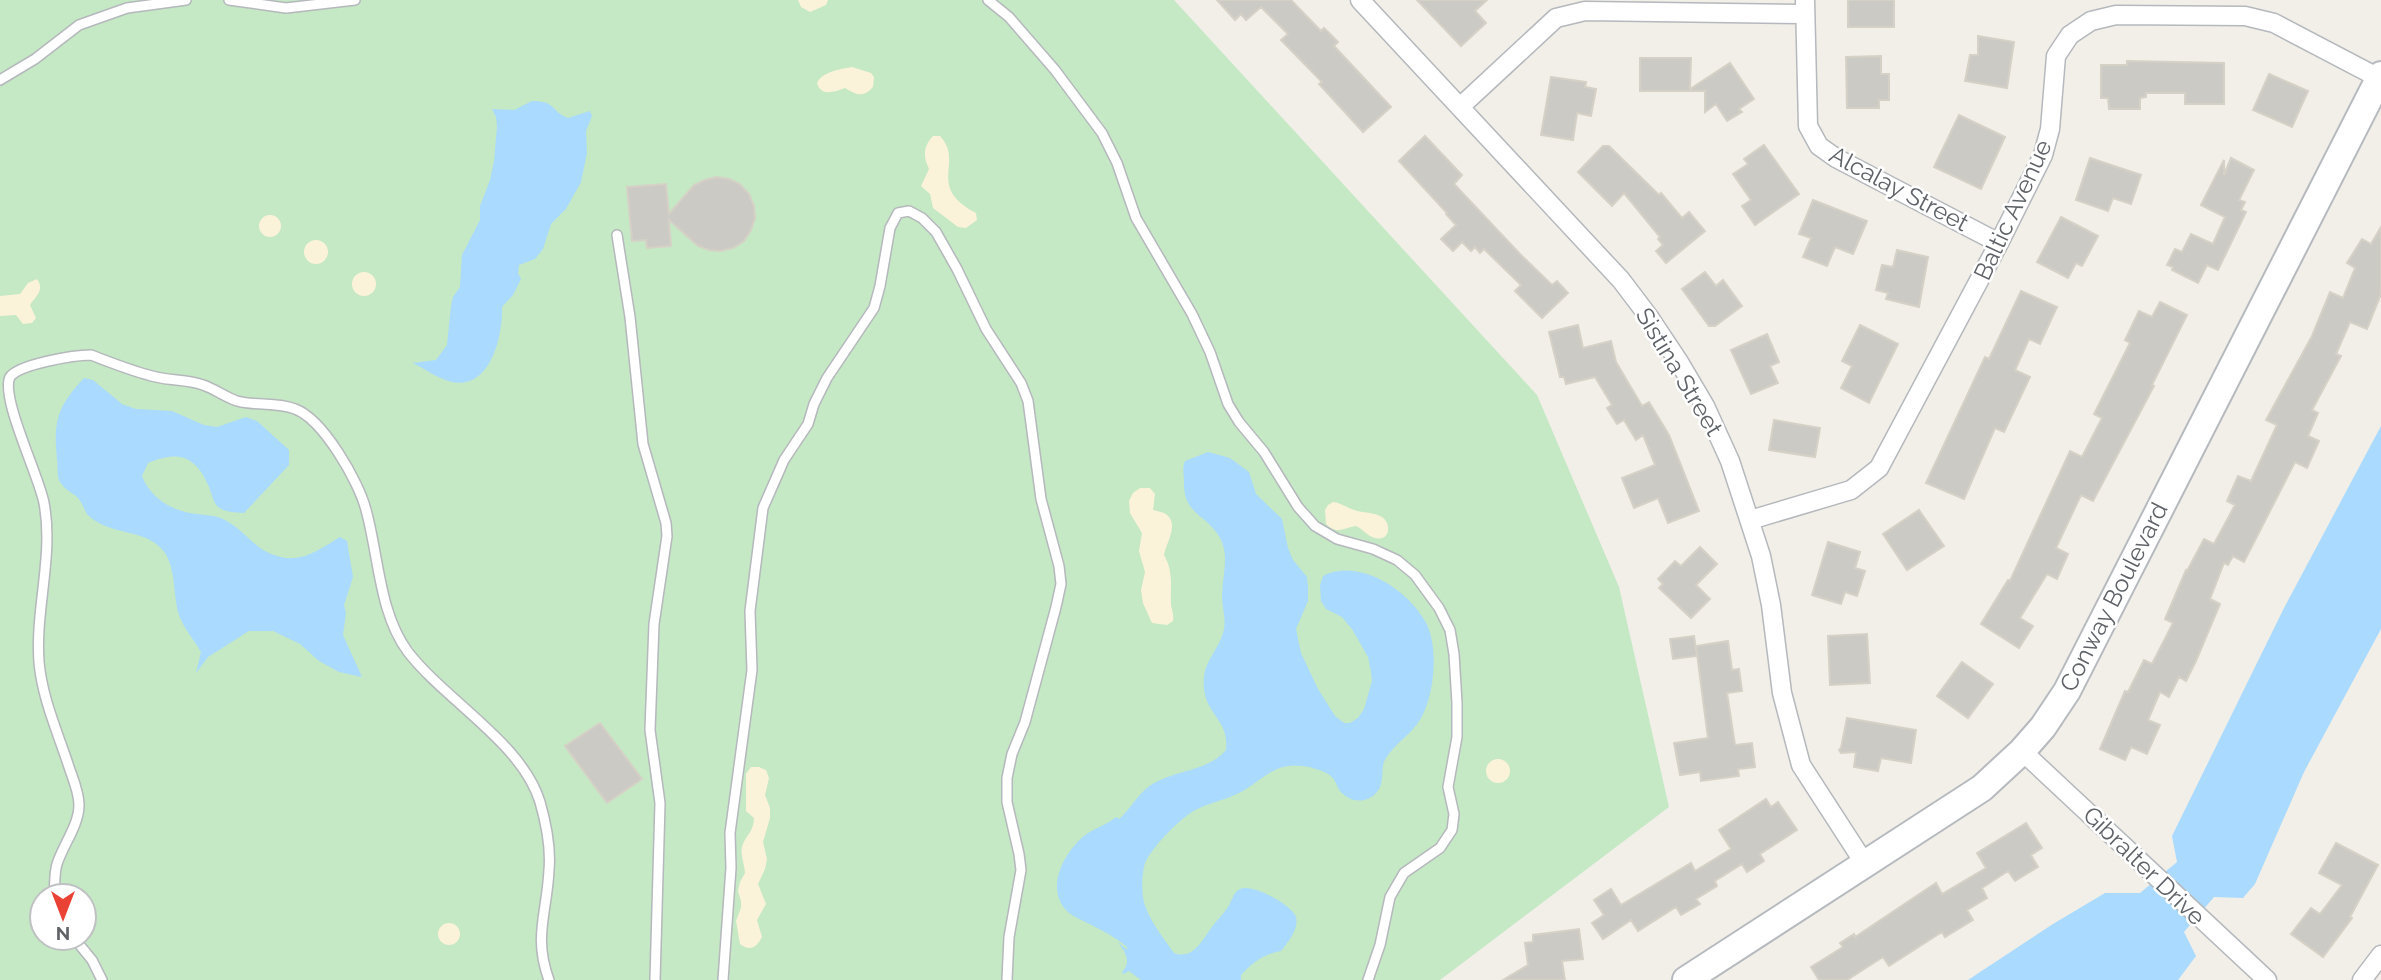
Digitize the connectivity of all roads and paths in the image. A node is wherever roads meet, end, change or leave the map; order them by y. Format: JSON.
{"nodes":[{"id":1,"x":186,"y":0,"type":"edge"},
{"id":2,"x":229,"y":0,"type":"edge"},
{"id":3,"x":355,"y":0,"type":"edge"},
{"id":4,"x":988,"y":0,"type":"edge"},
{"id":5,"x":1360,"y":0,"type":"edge"},
{"id":6,"x":1805,"y":7,"type":"edge"},
{"id":7,"x":2380,"y":76,"type":"edge"},
{"id":8,"x":0,"y":80,"type":"edge"},
{"id":9,"x":1460,"y":107,"type":"junction"},
{"id":10,"x":618,"y":235,"type":"dead end"},
{"id":11,"x":1999,"y":243,"type":"junction"},
{"id":12,"x":1750,"y":520,"type":"junction"},
{"id":13,"x":2022,"y":751,"type":"junction"},
{"id":14,"x":1865,"y":864,"type":"junction"},
{"id":15,"x":55,"y":882,"type":"edge"},
{"id":16,"x":85,"y":952,"type":"edge"},
{"id":17,"x":2381,"y":955,"type":"edge"},
{"id":18,"x":102,"y":980,"type":"edge"},
{"id":19,"x":549,"y":980,"type":"edge"},
{"id":20,"x":655,"y":980,"type":"edge"},
{"id":21,"x":723,"y":980,"type":"edge"},
{"id":22,"x":1007,"y":980,"type":"edge"},
{"id":23,"x":1368,"y":980,"type":"edge"},
{"id":24,"x":1686,"y":980,"type":"edge"},
{"id":25,"x":2267,"y":980,"type":"edge"},
{"id":26,"x":2362,"y":980,"type":"edge"}],
"edges":[{"from":1,"to":8,"type":"lane"},
{"from":2,"to":3,"type":"lane"},
{"from":4,"to":23,"type":"lane"},
{"from":5,"to":9,"type":"street","name":"Sistina Street"},
{"from":6,"to":9,"type":"street"},
{"from":6,"to":11,"type":"street","name":"Alcalay Street"},
{"from":7,"to":11,"type":"street","name":"Baltic Avenue"},
{"from":7,"to":13,"type":"street","name":"Conway Boulevard"},
{"from":9,"to":12,"type":"street","name":"Sistina Street"},
{"from":10,"to":20,"type":"lane"},
{"from":11,"to":12,"type":"street","name":"Baltic Avenue"},
{"from":12,"to":14,"type":"street","name":"Sistina Street"},
{"from":13,"to":14,"type":"street","name":"Conway Boulevard"},
{"from":13,"to":25,"type":"street","name":"Gibralter Drive"},
{"from":14,"to":24,"type":"street","name":"Conway Boulevard"},
{"from":15,"to":19,"type":"lane"},
{"from":16,"to":18,"type":"lane"},
{"from":17,"to":26,"type":"street"},
{"from":21,"to":22,"type":"lane"}]}
